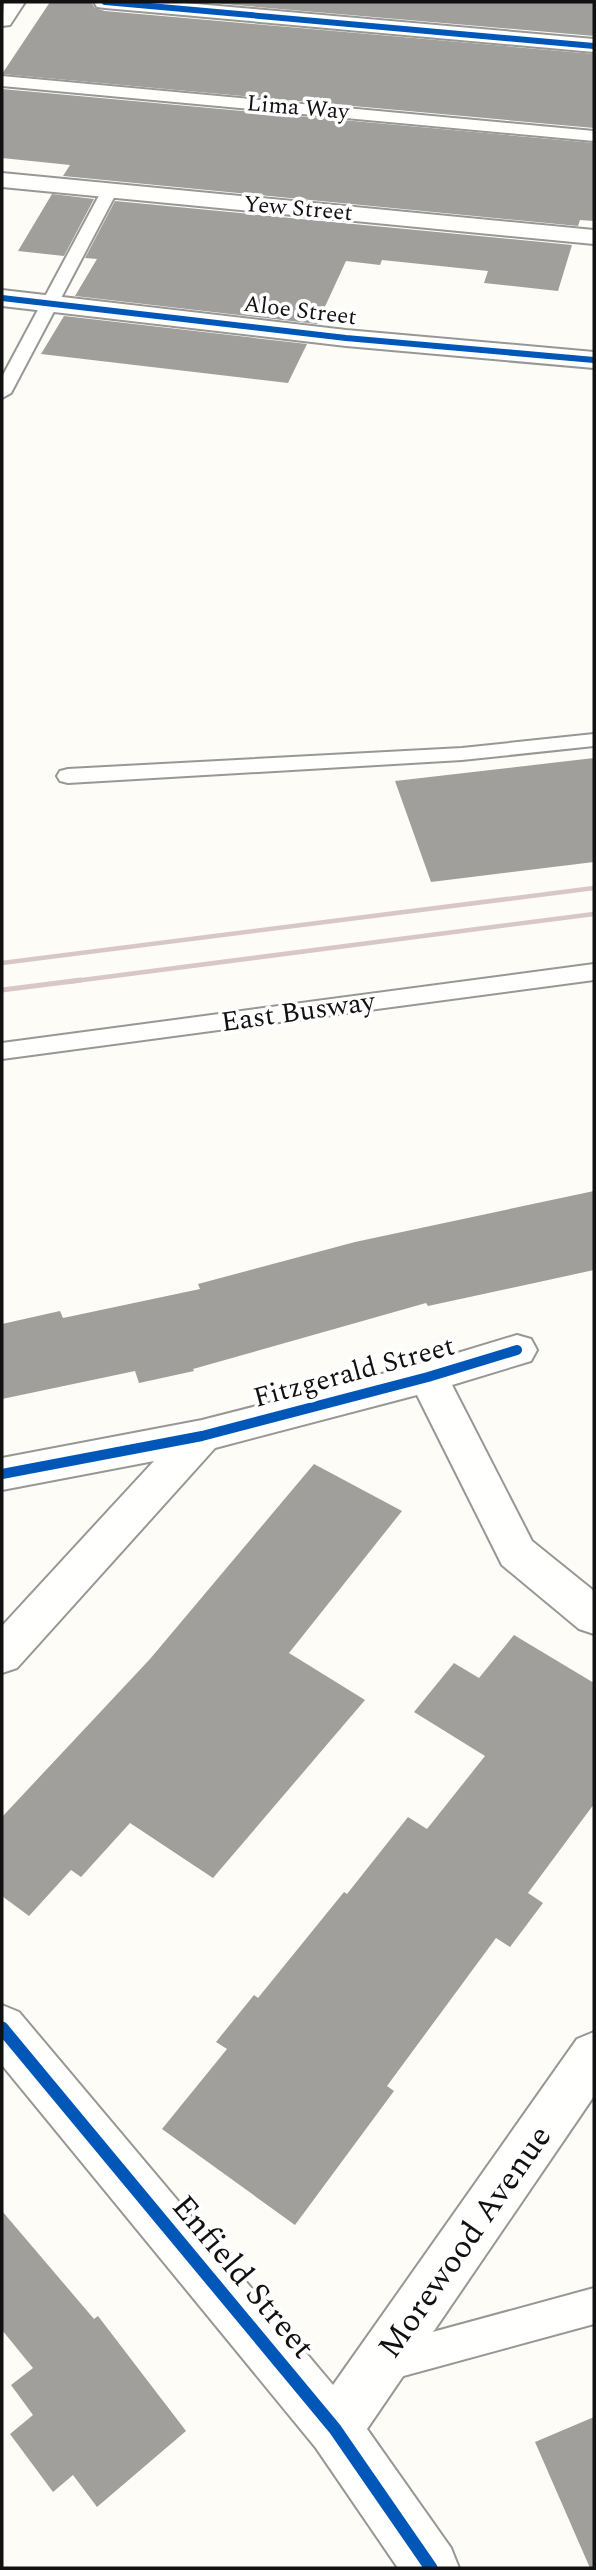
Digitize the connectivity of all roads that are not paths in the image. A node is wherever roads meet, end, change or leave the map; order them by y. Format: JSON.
{"nodes":[{"id":1,"x":14,"y":2,"type":"edge"},
{"id":2,"x":105,"y":2,"type":"edge"},
{"id":3,"x":2,"y":20,"type":"edge"},
{"id":4,"x":594,"y":46,"type":"edge"},
{"id":5,"x":2,"y":81,"type":"edge"},
{"id":6,"x":594,"y":136,"type":"edge"},
{"id":7,"x":2,"y":180,"type":"edge"},
{"id":8,"x":110,"y":191,"type":"junction"},
{"id":9,"x":594,"y":237,"type":"edge"},
{"id":10,"x":2,"y":298,"type":"edge"},
{"id":11,"x":51,"y":302,"type":"junction"},
{"id":12,"x":594,"y":360,"type":"edge"},
{"id":13,"x":2,"y":393,"type":"edge"},
{"id":14,"x":594,"y":740,"type":"edge"},
{"id":15,"x":68,"y":776,"type":"dead end"},
{"id":16,"x":594,"y":972,"type":"edge"},
{"id":17,"x":2,"y":1051,"type":"edge"},
{"id":18,"x":517,"y":1350,"type":"dead end"},
{"id":19,"x":428,"y":1377,"type":"junction"},
{"id":20,"x":202,"y":1436,"type":"junction"},
{"id":21,"x":2,"y":1474,"type":"edge"},
{"id":22,"x":594,"y":1616,"type":"edge"},
{"id":23,"x":2,"y":1655,"type":"edge"},
{"id":24,"x":2,"y":2028,"type":"edge"},
{"id":25,"x":594,"y":2055,"type":"edge"},
{"id":26,"x":594,"y":2306,"type":"edge"},
{"id":27,"x":380,"y":2364,"type":"junction"},
{"id":28,"x":335,"y":2429,"type":"junction"},
{"id":29,"x":431,"y":2568,"type":"edge"}],
"edges":[{"from":1,"to":3,"type":"street"},
{"from":2,"to":4,"type":"street"},
{"from":5,"to":6,"type":"lane","name":"Lima Way"},
{"from":7,"to":8,"type":"street","name":"Yew Street"},
{"from":8,"to":9,"type":"street","name":"Yew Street"},
{"from":8,"to":11,"type":"lane"},
{"from":10,"to":11,"type":"street","name":"Aloe Street"},
{"from":11,"to":12,"type":"street","name":"Aloe Street"},
{"from":11,"to":13,"type":"lane"},
{"from":14,"to":15,"type":"lane"},
{"from":16,"to":17,"type":"lane","name":"East Busway"},
{"from":18,"to":19,"type":"street","name":"Fitzgerald Street"},
{"from":19,"to":20,"type":"street","name":"Fitzgerald Street"},
{"from":19,"to":22,"type":"street","name":"Fitzgerald Street"},
{"from":20,"to":21,"type":"street","name":"Fitzgerald Street"},
{"from":20,"to":23,"type":"street"},
{"from":24,"to":28,"type":"street","name":"Enfield Street"},
{"from":25,"to":27,"type":"street","name":"Morewood Avenue"},
{"from":26,"to":27,"type":"lane"},
{"from":27,"to":28,"type":"street","name":"Morewood Avenue"},
{"from":28,"to":29,"type":"street","name":"Enfield Street"}]}
